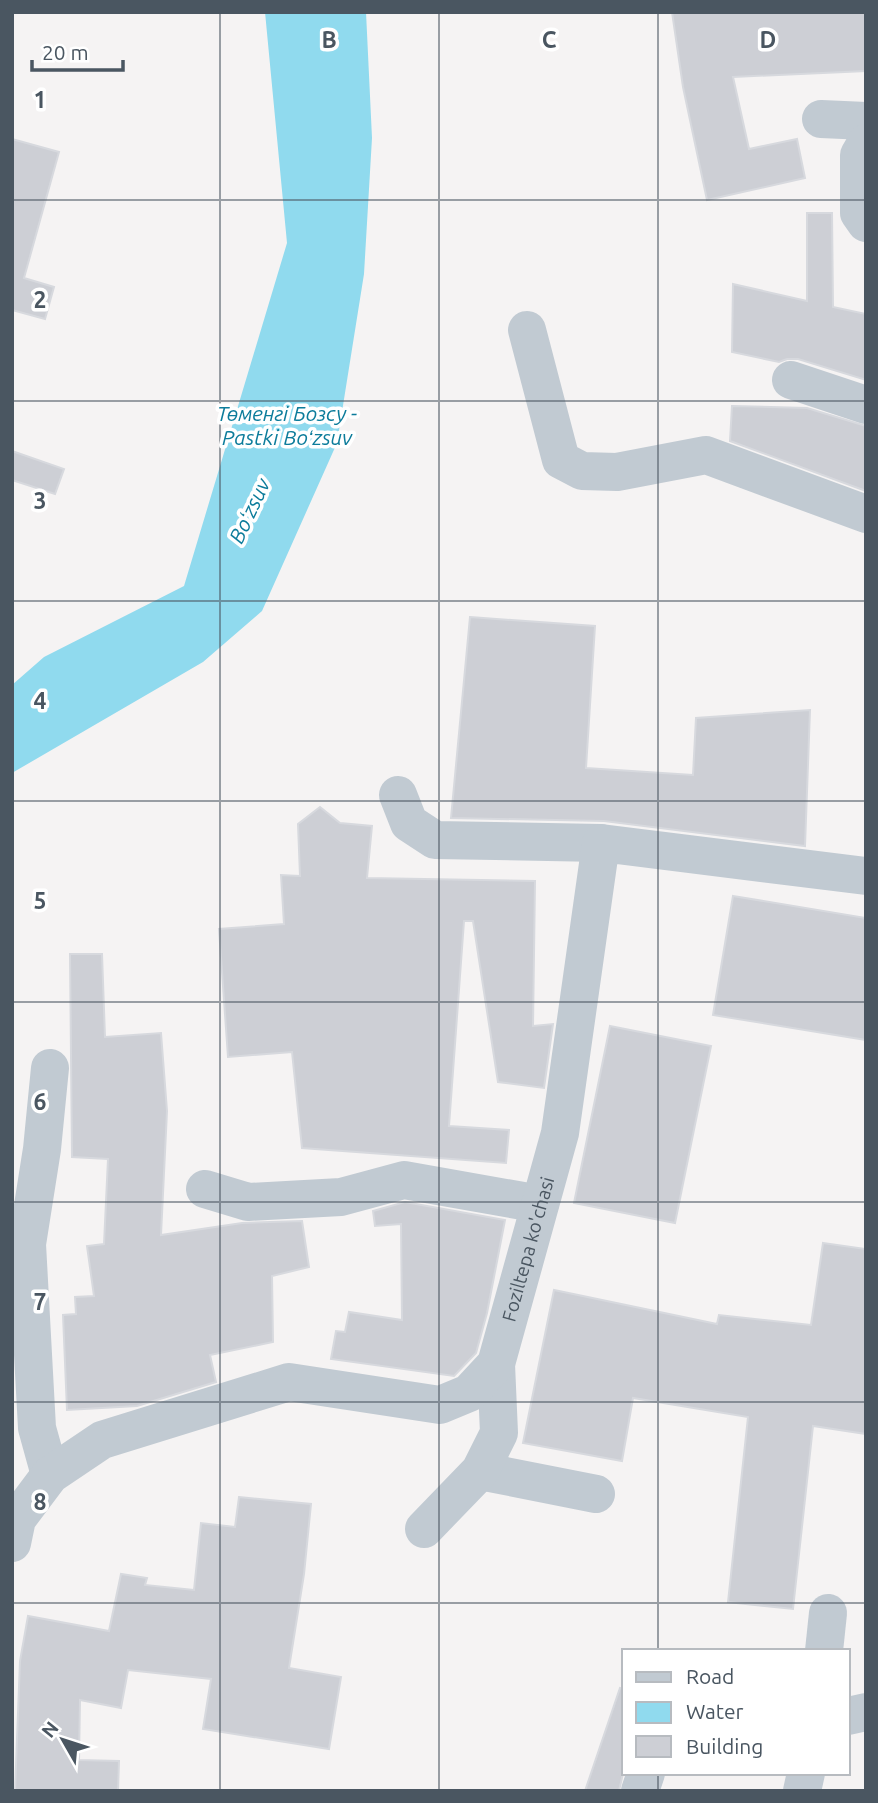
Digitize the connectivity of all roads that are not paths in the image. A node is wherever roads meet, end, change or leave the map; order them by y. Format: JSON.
{"nodes":[{"id":1,"x":821,"y":119,"type":"dead end"},
{"id":2,"x":866,"y":121,"type":"edge"},
{"id":3,"x":866,"y":143,"type":"edge"},
{"id":4,"x":866,"y":223,"type":"edge"},
{"id":5,"x":527,"y":330,"type":"dead end"},
{"id":6,"x":790,"y":380,"type":"dead end"},
{"id":7,"x":866,"y":405,"type":"edge"},
{"id":8,"x":866,"y":514,"type":"edge"},
{"id":9,"x":398,"y":795,"type":"dead end"},
{"id":10,"x":601,"y":843,"type":"junction"},
{"id":11,"x":866,"y":876,"type":"edge"},
{"id":12,"x":50,"y":1068,"type":"dead end"},
{"id":13,"x":205,"y":1189,"type":"dead end"},
{"id":14,"x":540,"y":1204,"type":"junction"},
{"id":15,"x":496,"y":1364,"type":"junction"},
{"id":16,"x":480,"y":1471,"type":"junction"},
{"id":17,"x":50,"y":1475,"type":"junction"},
{"id":18,"x":596,"y":1494,"type":"dead end"},
{"id":19,"x":424,"y":1529,"type":"dead end"},
{"id":20,"x":12,"y":1543,"type":"edge"},
{"id":21,"x":828,"y":1613,"type":"dead end"},
{"id":22,"x":824,"y":1649,"type":"edge"}],
"edges":[{"from":1,"to":2,"type":"street"},
{"from":3,"to":4,"type":"street"},
{"from":5,"to":8,"type":"street"},
{"from":6,"to":7,"type":"street"},
{"from":9,"to":10,"type":"street"},
{"from":10,"to":11,"type":"street"},
{"from":10,"to":14,"type":"street","name":"Foziltepa ko'chasi"},
{"from":12,"to":17,"type":"street"},
{"from":13,"to":14,"type":"street"},
{"from":14,"to":15,"type":"street","name":"Foziltepa ko'chasi"},
{"from":15,"to":16,"type":"street"},
{"from":15,"to":17,"type":"street","name":"Foziltepa ko'chasi"},
{"from":16,"to":18,"type":"street"},
{"from":16,"to":19,"type":"street"},
{"from":17,"to":20,"type":"street","name":"Foziltepa ko'chasi"},
{"from":21,"to":22,"type":"street"}]}
